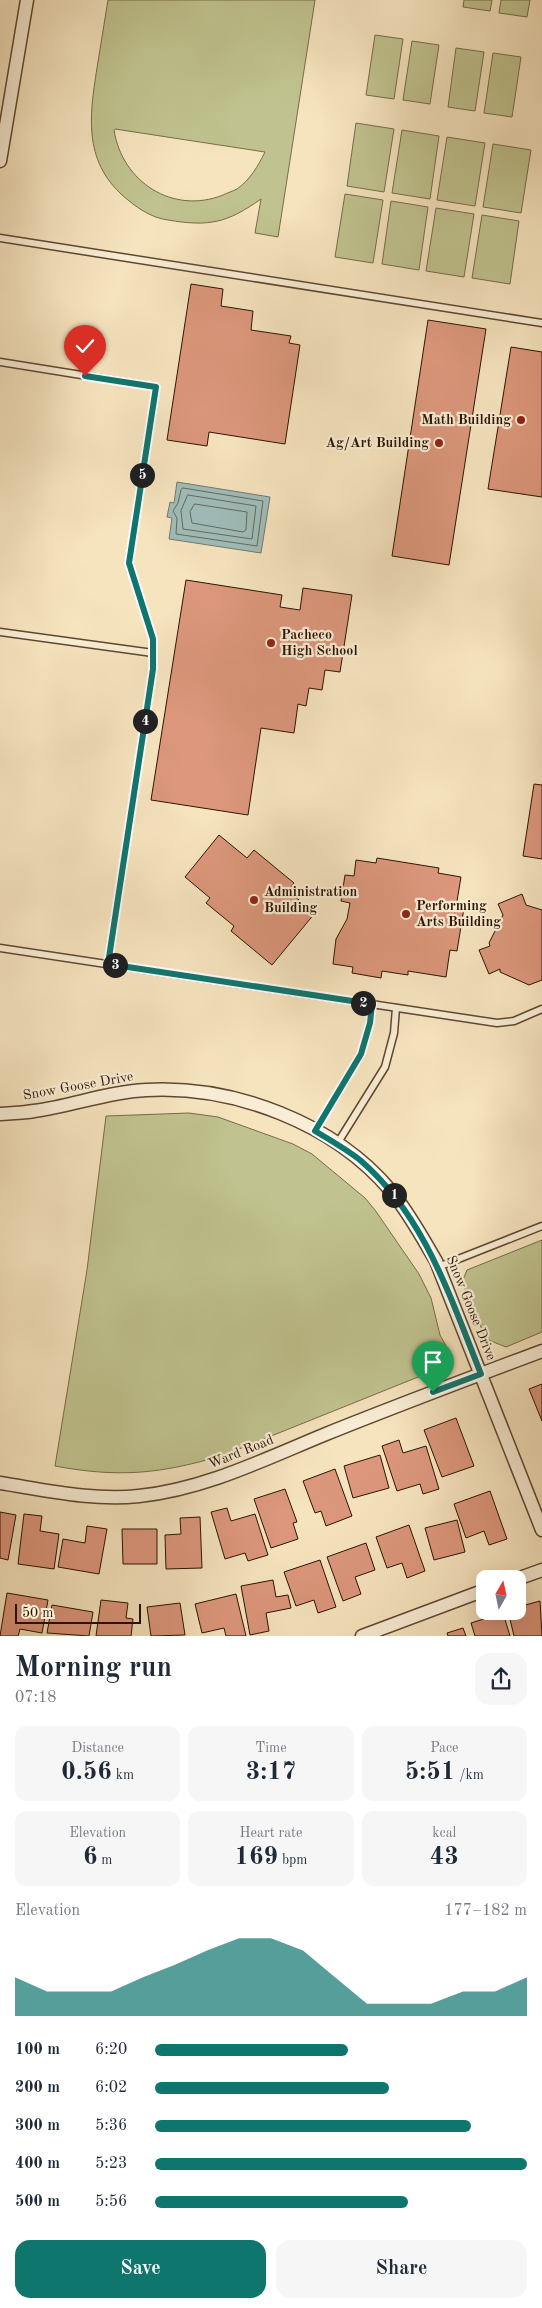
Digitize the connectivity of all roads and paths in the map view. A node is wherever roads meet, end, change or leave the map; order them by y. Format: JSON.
{"nodes":[{"id":1,"x":27,"y":0,"type":"edge"},
{"id":2,"x":0,"y":161,"type":"edge"},
{"id":3,"x":0,"y":238,"type":"edge"},
{"id":4,"x":542,"y":323,"type":"edge"},
{"id":5,"x":0,"y":362,"type":"edge"},
{"id":6,"x":0,"y":632,"type":"edge"},
{"id":7,"x":154,"y":653,"type":"junction"},
{"id":8,"x":0,"y":948,"type":"edge"},
{"id":9,"x":108,"y":964,"type":"junction"},
{"id":10,"x":372,"y":1004,"type":"junction"},
{"id":11,"x":396,"y":1008,"type":"junction"},
{"id":12,"x":542,"y":1009,"type":"edge"},
{"id":13,"x":0,"y":1114,"type":"edge"},
{"id":14,"x":315,"y":1131,"type":"junction"},
{"id":15,"x":336,"y":1145,"type":"junction"},
{"id":16,"x":542,"y":1226,"type":"edge"},
{"id":17,"x":438,"y":1267,"type":"junction"},
{"id":18,"x":542,"y":1351,"type":"edge"},
{"id":19,"x":481,"y":1374,"type":"junction"},
{"id":20,"x":0,"y":1483,"type":"edge"},
{"id":21,"x":542,"y":1530,"type":"edge"},
{"id":22,"x":542,"y":1570,"type":"edge"},
{"id":23,"x":526,"y":1576,"type":"edge"},
{"id":24,"x":476,"y":1593,"type":"edge"},
{"id":25,"x":362,"y":1636,"type":"edge"}],
"edges":[{"from":1,"to":2,"type":"street"},
{"from":3,"to":4,"type":"lane"},
{"from":5,"to":7,"type":"lane"},
{"from":6,"to":7,"type":"lane"},
{"from":7,"to":9,"type":"lane"},
{"from":8,"to":9,"type":"lane"},
{"from":9,"to":10,"type":"lane"},
{"from":10,"to":11,"type":"lane"},
{"from":10,"to":14,"type":"lane"},
{"from":11,"to":12,"type":"lane"},
{"from":11,"to":15,"type":"lane"},
{"from":13,"to":14,"type":"street","name":"Snow Goose Drive"},
{"from":14,"to":15,"type":"street","name":"Snow Goose Drive"},
{"from":15,"to":17,"type":"street","name":"Snow Goose Drive"},
{"from":16,"to":17,"type":"lane"},
{"from":17,"to":19,"type":"street","name":"Snow Goose Drive"},
{"from":18,"to":19,"type":"street","name":"Ward Road"},
{"from":19,"to":20,"type":"street","name":"Ward Road"},
{"from":19,"to":21,"type":"street","name":"Snow Goose Drive"},
{"from":22,"to":23,"type":"street"},
{"from":24,"to":25,"type":"street"}]}
